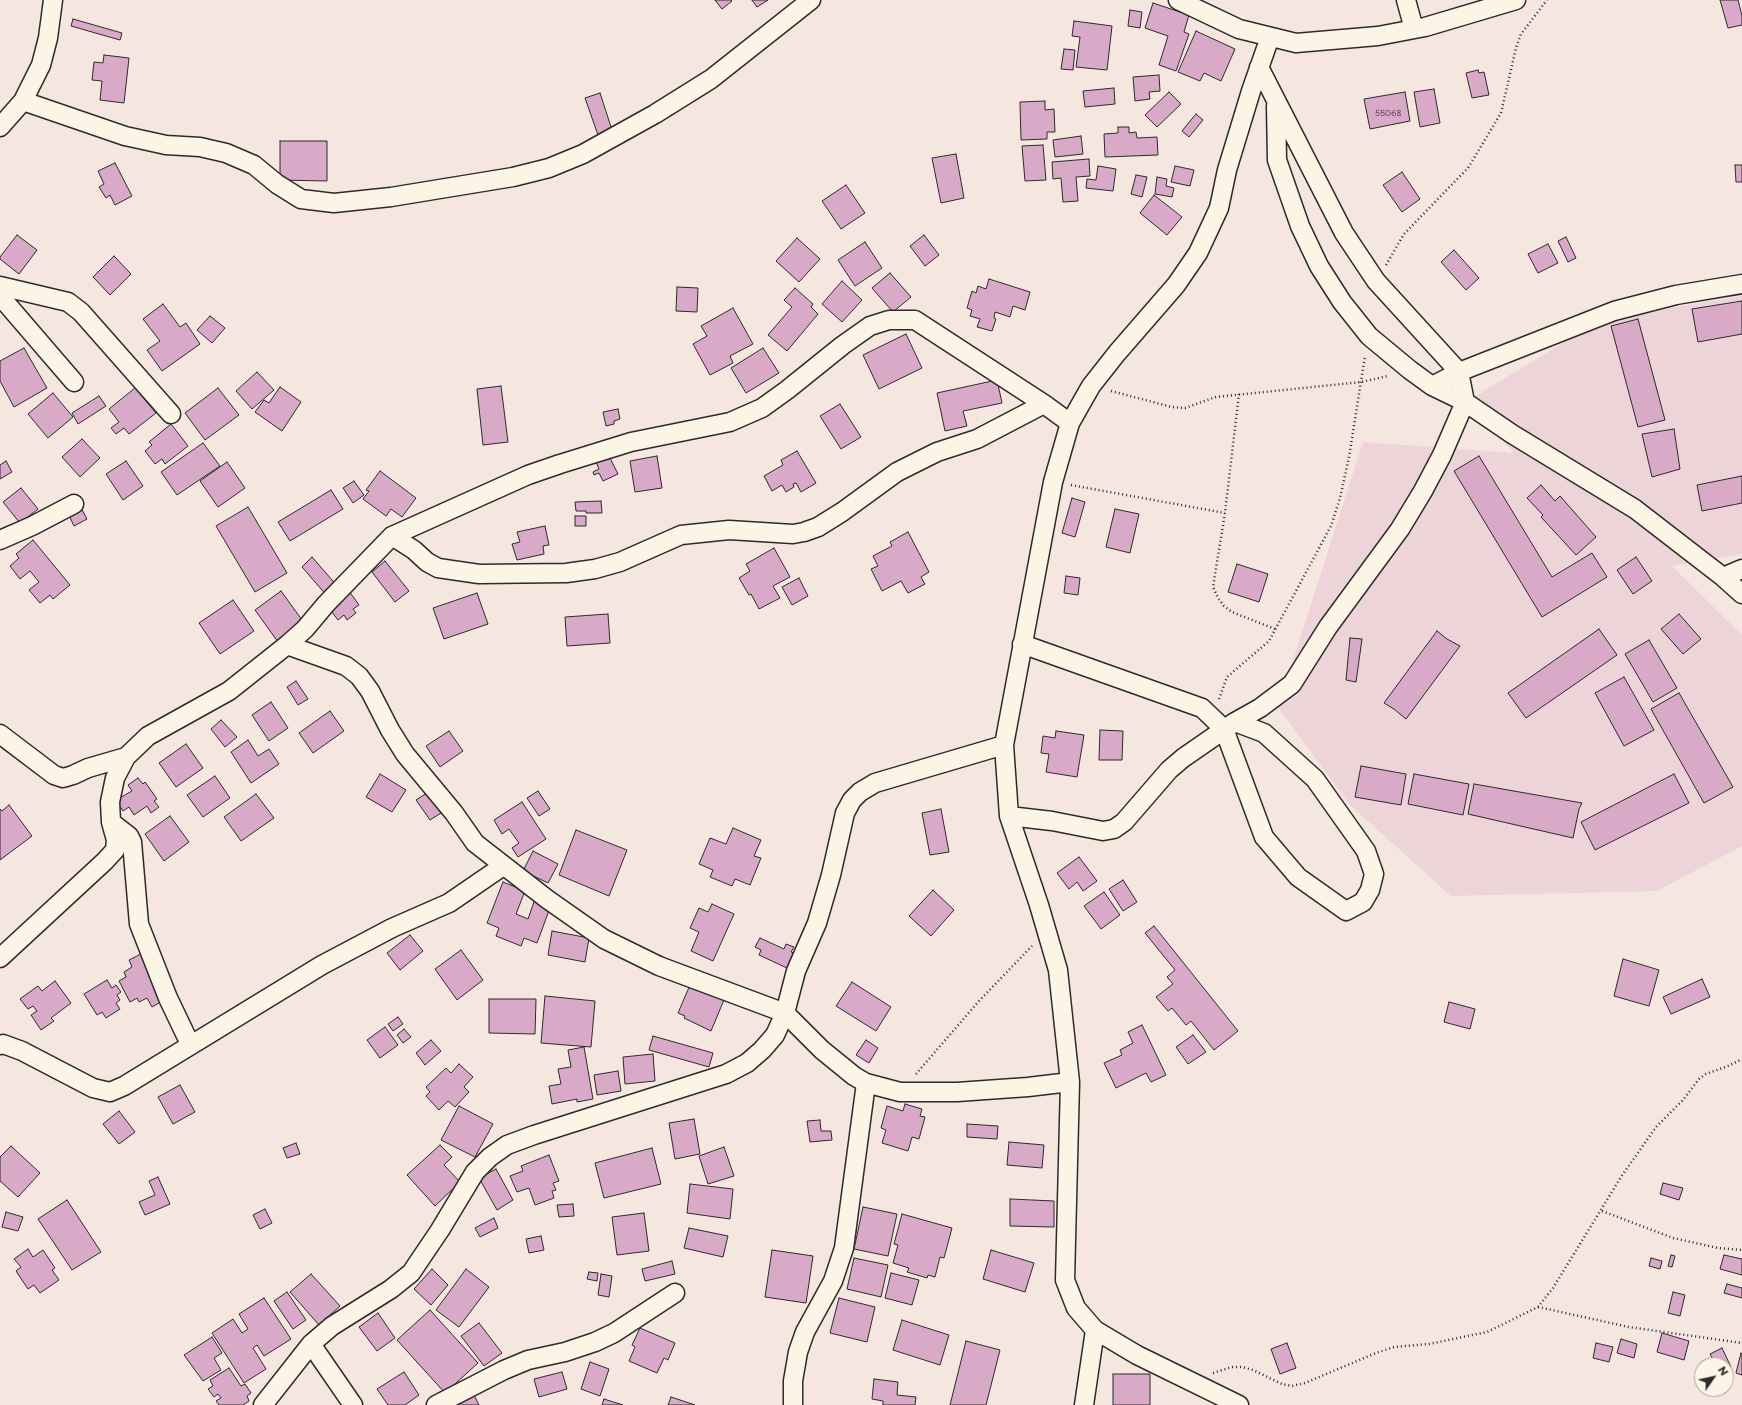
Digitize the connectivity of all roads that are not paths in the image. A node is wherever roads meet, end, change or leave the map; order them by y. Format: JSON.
{"nodes":[{"id":1,"x":53,"y":0,"type":"edge"},
{"id":2,"x":811,"y":0,"type":"edge"},
{"id":3,"x":1178,"y":0,"type":"edge"},
{"id":4,"x":1406,"y":0,"type":"edge"},
{"id":5,"x":1516,"y":0,"type":"edge"},
{"id":6,"x":1414,"y":29,"type":"junction"},
{"id":7,"x":1270,"y":37,"type":"junction"},
{"id":8,"x":1259,"y":67,"type":"junction"},
{"id":9,"x":23,"y":101,"type":"junction"},
{"id":10,"x":1276,"y":101,"type":"junction"},
{"id":11,"x":0,"y":127,"type":"edge"},
{"id":12,"x":1742,"y":284,"type":"edge"},
{"id":13,"x":0,"y":286,"type":"edge"},
{"id":14,"x":0,"y":296,"type":"edge"},
{"id":15,"x":1459,"y":372,"type":"junction"},
{"id":16,"x":74,"y":382,"type":"dead end"},
{"id":17,"x":1432,"y":386,"type":"junction"},
{"id":18,"x":1465,"y":402,"type":"junction"},
{"id":19,"x":1044,"y":404,"type":"junction"},
{"id":20,"x":172,"y":414,"type":"dead end"},
{"id":21,"x":1070,"y":423,"type":"junction"},
{"id":22,"x":74,"y":504,"type":"dead end"},
{"id":23,"x":392,"y":536,"type":"junction"},
{"id":24,"x":0,"y":540,"type":"edge"},
{"id":25,"x":1742,"y":569,"type":"edge"},
{"id":26,"x":1723,"y":577,"type":"junction"},
{"id":27,"x":1742,"y":594,"type":"edge"},
{"id":28,"x":1022,"y":644,"type":"junction"},
{"id":29,"x":287,"y":645,"type":"junction"},
{"id":30,"x":1229,"y":726,"type":"junction"},
{"id":31,"x":0,"y":734,"type":"edge"},
{"id":32,"x":1004,"y":745,"type":"junction"},
{"id":33,"x":126,"y":758,"type":"junction"},
{"id":34,"x":1009,"y":816,"type":"junction"},
{"id":35,"x":111,"y":822,"type":"junction"},
{"id":36,"x":503,"y":866,"type":"junction"},
{"id":37,"x":0,"y":958,"type":"edge"},
{"id":38,"x":785,"y":1013,"type":"junction"},
{"id":39,"x":1,"y":1042,"type":"edge"},
{"id":40,"x":190,"y":1044,"type":"junction"},
{"id":41,"x":1070,"y":1082,"type":"junction"},
{"id":42,"x":866,"y":1084,"type":"junction"},
{"id":43,"x":675,"y":1293,"type":"dead end"},
{"id":44,"x":1095,"y":1330,"type":"junction"},
{"id":45,"x":311,"y":1344,"type":"junction"},
{"id":46,"x":263,"y":1405,"type":"edge"},
{"id":47,"x":353,"y":1405,"type":"edge"},
{"id":48,"x":436,"y":1405,"type":"edge"},
{"id":49,"x":794,"y":1405,"type":"edge"},
{"id":50,"x":1084,"y":1405,"type":"edge"},
{"id":51,"x":1239,"y":1405,"type":"edge"}],
"edges":[{"from":1,"to":9,"type":"street"},
{"from":2,"to":9,"type":"street"},
{"from":3,"to":7,"type":"street"},
{"from":4,"to":6,"type":"street"},
{"from":5,"to":6,"type":"street"},
{"from":6,"to":7,"type":"street"},
{"from":7,"to":8,"type":"street"},
{"from":8,"to":10,"type":"street"},
{"from":8,"to":21,"type":"street"},
{"from":9,"to":11,"type":"street"},
{"from":10,"to":15,"type":"street"},
{"from":10,"to":17,"type":"street"},
{"from":12,"to":15,"type":"street"},
{"from":13,"to":20,"type":"street"},
{"from":14,"to":16,"type":"street"},
{"from":15,"to":17,"type":"street"},
{"from":15,"to":18,"type":"street"},
{"from":17,"to":18,"type":"street"},
{"from":18,"to":26,"type":"street"},
{"from":18,"to":30,"type":"street"},
{"from":19,"to":21,"type":"street"},
{"from":19,"to":23,"type":"street"},
{"from":19,"to":23,"type":"street"},
{"from":21,"to":28,"type":"street"},
{"from":22,"to":24,"type":"street"},
{"from":23,"to":29,"type":"street"},
{"from":25,"to":26,"type":"street"},
{"from":26,"to":27,"type":"street"},
{"from":28,"to":30,"type":"street"},
{"from":28,"to":32,"type":"street"},
{"from":29,"to":33,"type":"street"},
{"from":29,"to":36,"type":"street"},
{"from":30,"to":30,"type":"street"},
{"from":30,"to":34,"type":"street"},
{"from":31,"to":33,"type":"street"},
{"from":32,"to":34,"type":"street"},
{"from":32,"to":38,"type":"street"},
{"from":33,"to":35,"type":"street"},
{"from":34,"to":41,"type":"street"},
{"from":35,"to":37,"type":"street"},
{"from":35,"to":40,"type":"street"},
{"from":36,"to":38,"type":"street"},
{"from":36,"to":40,"type":"street"},
{"from":38,"to":42,"type":"street"},
{"from":38,"to":45,"type":"street"},
{"from":39,"to":40,"type":"street"},
{"from":41,"to":42,"type":"street"},
{"from":41,"to":44,"type":"street"},
{"from":42,"to":49,"type":"street"},
{"from":43,"to":48,"type":"street"},
{"from":44,"to":50,"type":"street"},
{"from":44,"to":51,"type":"street"},
{"from":45,"to":46,"type":"street"},
{"from":45,"to":47,"type":"street"}]}
